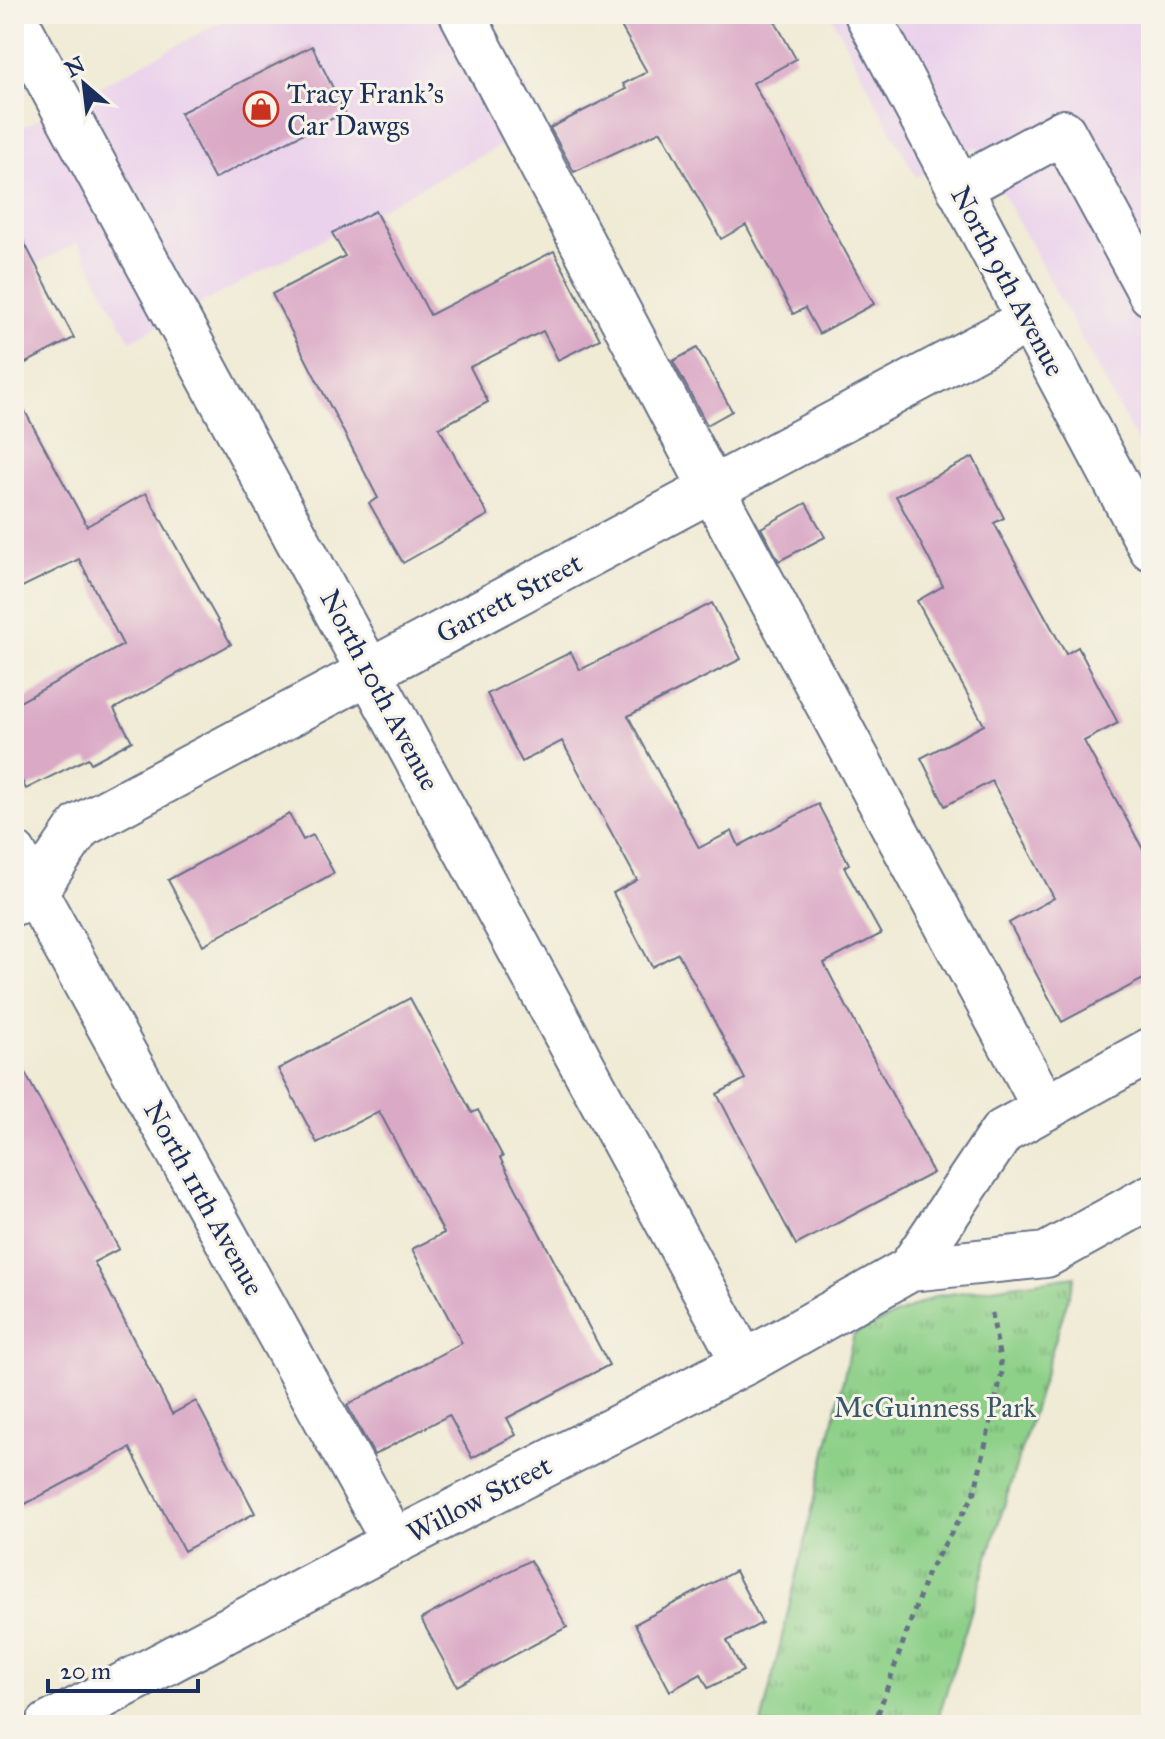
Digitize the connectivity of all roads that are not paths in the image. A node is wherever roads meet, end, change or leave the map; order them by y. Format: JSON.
{"nodes":[{"id":1,"x":462,"y":14,"type":"edge"},
{"id":2,"x":867,"y":14,"type":"edge"},
{"id":3,"x":14,"y":17,"type":"edge"},
{"id":4,"x":959,"y":188,"type":"junction"},
{"id":5,"x":1151,"y":294,"type":"edge"},
{"id":6,"x":1029,"y":320,"type":"junction"},
{"id":7,"x":712,"y":489,"type":"junction"},
{"id":8,"x":1149,"y":539,"type":"edge"},
{"id":9,"x":370,"y":672,"type":"junction"},
{"id":10,"x":14,"y":854,"type":"edge"},
{"id":11,"x":24,"y":898,"type":"edge"},
{"id":12,"x":1151,"y":1050,"type":"edge"},
{"id":13,"x":1045,"y":1108,"type":"junction"},
{"id":14,"x":1151,"y":1197,"type":"edge"},
{"id":15,"x":910,"y":1269,"type":"junction"},
{"id":16,"x":744,"y":1363,"type":"junction"},
{"id":17,"x":394,"y":1542,"type":"junction"},
{"id":18,"x":48,"y":1725,"type":"edge"}],
"edges":[{"from":1,"to":7,"type":"street"},
{"from":2,"to":4,"type":"street","name":"North 9th Avenue"},
{"from":3,"to":9,"type":"street","name":"North 10th Avenue"},
{"from":4,"to":5,"type":"street"},
{"from":4,"to":6,"type":"street","name":"North 9th Avenue"},
{"from":6,"to":7,"type":"street","name":"Garrett Street"},
{"from":6,"to":8,"type":"street","name":"North 9th Avenue"},
{"from":7,"to":9,"type":"street","name":"Garrett Street"},
{"from":7,"to":13,"type":"street"},
{"from":9,"to":11,"type":"street","name":"Garrett Street"},
{"from":9,"to":16,"type":"street","name":"North 10th Avenue"},
{"from":10,"to":11,"type":"street","name":"North 11th Avenue"},
{"from":11,"to":17,"type":"street","name":"North 11th Avenue"},
{"from":12,"to":13,"type":"street","name":"Willow Street"},
{"from":13,"to":15,"type":"street","name":"Willow Street"},
{"from":14,"to":15,"type":"street","name":"Willow Street"},
{"from":15,"to":16,"type":"street","name":"Willow Street"},
{"from":16,"to":17,"type":"street","name":"Willow Street"},
{"from":17,"to":18,"type":"street","name":"Willow Street"}]}
